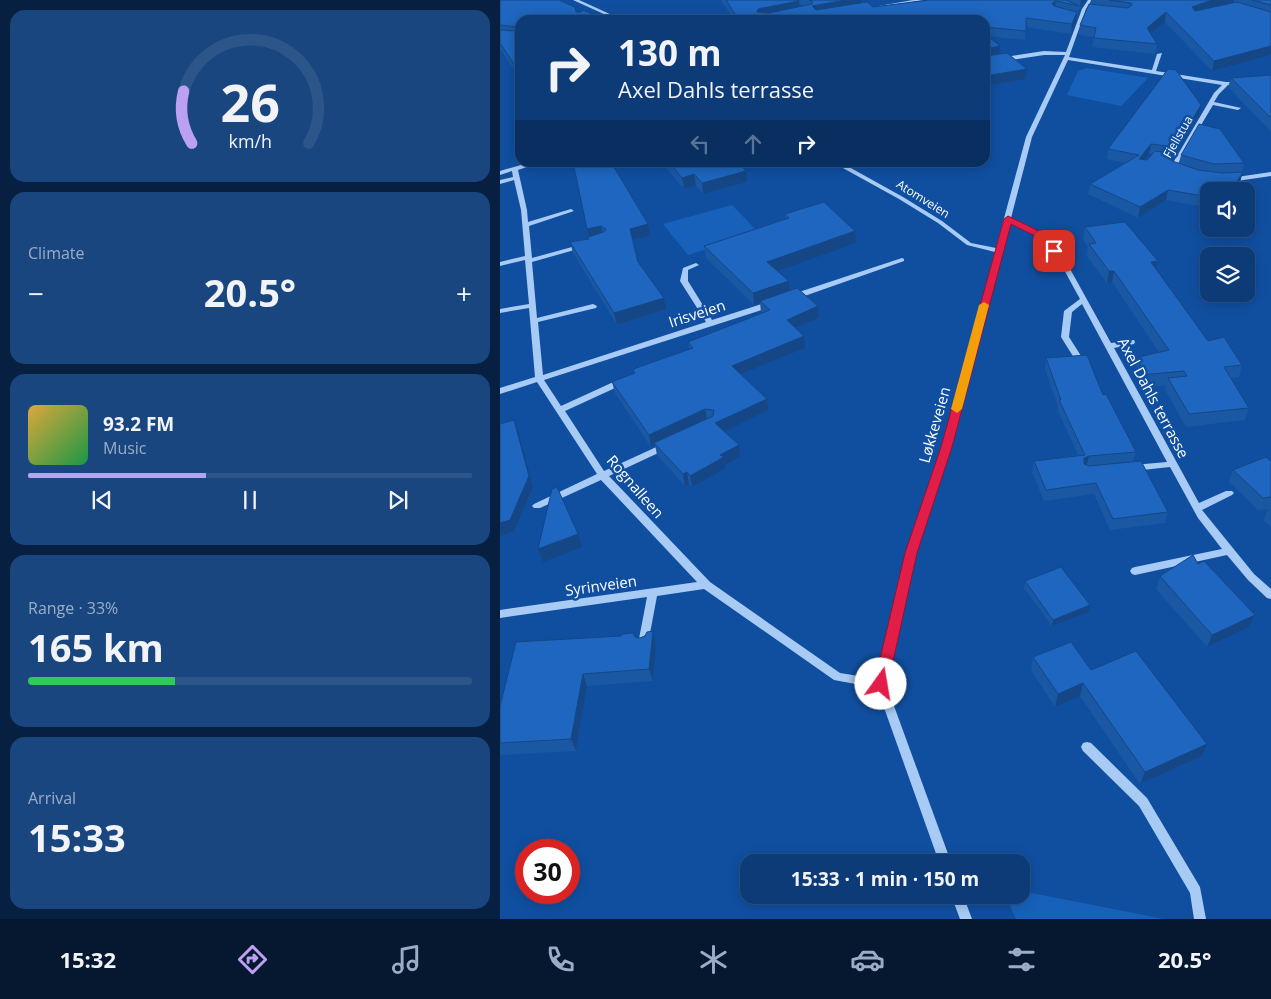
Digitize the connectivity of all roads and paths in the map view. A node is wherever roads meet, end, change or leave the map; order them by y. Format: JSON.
{"nodes":[{"id":1,"x":575,"y":0,"type":"edge"},
{"id":2,"x":922,"y":0,"type":"edge"},
{"id":3,"x":1090,"y":0,"type":"edge"},
{"id":4,"x":595,"y":8,"type":"junction"},
{"id":5,"x":864,"y":9,"type":"edge"},
{"id":6,"x":1076,"y":10,"type":"edge"},
{"id":7,"x":1093,"y":10,"type":"edge"},
{"id":8,"x":1084,"y":11,"type":"junction"},
{"id":9,"x":586,"y":14,"type":"edge"},
{"id":10,"x":611,"y":15,"type":"edge"},
{"id":11,"x":1072,"y":17,"type":"edge"},
{"id":12,"x":1081,"y":19,"type":"junction"},
{"id":13,"x":1160,"y":54,"type":"dead end"},
{"id":14,"x":1067,"y":56,"type":"junction"},
{"id":15,"x":990,"y":61,"type":"edge"},
{"id":16,"x":1154,"y":71,"type":"junction"},
{"id":17,"x":1244,"y":83,"type":"edge"},
{"id":18,"x":1226,"y":84,"type":"junction"},
{"id":19,"x":1211,"y":103,"type":"junction"},
{"id":20,"x":1238,"y":108,"type":"dead end"},
{"id":21,"x":1169,"y":160,"type":"edge"},
{"id":22,"x":1177,"y":161,"type":"junction"},
{"id":23,"x":529,"y":167,"type":"edge"},
{"id":24,"x":844,"y":167,"type":"edge"},
{"id":25,"x":1180,"y":172,"type":"edge"},
{"id":26,"x":500,"y":173,"type":"edge"},
{"id":27,"x":516,"y":174,"type":"junction"},
{"id":28,"x":1271,"y":174,"type":"edge"},
{"id":29,"x":1223,"y":180,"type":"edge"},
{"id":30,"x":500,"y":182,"type":"edge"},
{"id":31,"x":571,"y":211,"type":"dead end"},
{"id":32,"x":1008,"y":219,"type":"junction"},
{"id":33,"x":525,"y":225,"type":"junction"},
{"id":34,"x":594,"y":243,"type":"edge"},
{"id":35,"x":998,"y":250,"type":"junction"},
{"id":36,"x":528,"y":259,"type":"junction"},
{"id":37,"x":902,"y":260,"type":"dead end"},
{"id":38,"x":500,"y":264,"type":"edge"},
{"id":39,"x":696,"y":265,"type":"dead end"},
{"id":40,"x":1084,"y":299,"type":"junction"},
{"id":41,"x":533,"y":305,"type":"junction"},
{"id":42,"x":593,"y":306,"type":"dead end"},
{"id":43,"x":501,"y":311,"type":"edge"},
{"id":44,"x":534,"y":321,"type":"junction"},
{"id":45,"x":711,"y":324,"type":"junction"},
{"id":46,"x":1131,"y":342,"type":"dead end"},
{"id":47,"x":1109,"y":346,"type":"junction"},
{"id":48,"x":1079,"y":359,"type":"edge"},
{"id":49,"x":539,"y":378,"type":"junction"},
{"id":50,"x":628,"y":379,"type":"edge"},
{"id":51,"x":500,"y":391,"type":"edge"},
{"id":52,"x":560,"y":410,"type":"junction"},
{"id":53,"x":675,"y":442,"type":"edge"},
{"id":54,"x":1173,"y":464,"type":"junction"},
{"id":55,"x":1125,"y":469,"type":"edge"},
{"id":56,"x":603,"y":476,"type":"junction"},
{"id":57,"x":1229,"y":493,"type":"dead end"},
{"id":58,"x":537,"y":506,"type":"dead end"},
{"id":59,"x":1196,"y":508,"type":"junction"},
{"id":60,"x":1229,"y":551,"type":"junction"},
{"id":61,"x":1135,"y":571,"type":"dead end"},
{"id":62,"x":706,"y":585,"type":"junction"},
{"id":63,"x":653,"y":593,"type":"junction"},
{"id":64,"x":1271,"y":595,"type":"edge"},
{"id":65,"x":500,"y":614,"type":"edge"},
{"id":66,"x":642,"y":644,"type":"edge"},
{"id":67,"x":881,"y":684,"type":"junction"},
{"id":68,"x":1087,"y":747,"type":"dead end"},
{"id":69,"x":942,"y":854,"type":"edge"},
{"id":70,"x":960,"y":904,"type":"edge"},
{"id":71,"x":966,"y":919,"type":"edge"},
{"id":72,"x":1200,"y":919,"type":"edge"}],
"edges":[{"from":1,"to":4,"type":"street"},
{"from":2,"to":5,"type":"street"},
{"from":3,"to":8,"type":"street","name":"Løkkeveien"},
{"from":4,"to":9,"type":"street"},
{"from":4,"to":10,"type":"street"},
{"from":6,"to":8,"type":"street"},
{"from":7,"to":8,"type":"street"},
{"from":8,"to":12,"type":"street","name":"Løkkeveien"},
{"from":11,"to":12,"type":"street"},
{"from":12,"to":14,"type":"street","name":"Løkkeveien"},
{"from":13,"to":16,"type":"street"},
{"from":14,"to":15,"type":"street"},
{"from":14,"to":16,"type":"street"},
{"from":14,"to":32,"type":"street","name":"Løkkeveien"},
{"from":16,"to":18,"type":"street"},
{"from":17,"to":18,"type":"street"},
{"from":18,"to":19,"type":"street","name":"Fjellstua"},
{"from":19,"to":20,"type":"street"},
{"from":19,"to":22,"type":"street","name":"Fjellstua"},
{"from":21,"to":22,"type":"street"},
{"from":22,"to":25,"type":"street","name":"Fjellstua"},
{"from":23,"to":27,"type":"street"},
{"from":24,"to":35,"type":"street","name":"Atomveien"},
{"from":26,"to":27,"type":"street"},
{"from":27,"to":30,"type":"street"},
{"from":27,"to":33,"type":"street","name":"Rognalleen"},
{"from":28,"to":29,"type":"street"},
{"from":31,"to":33,"type":"street"},
{"from":32,"to":35,"type":"street","name":"Løkkeveien"},
{"from":32,"to":40,"type":"street","name":"Axel Dahls terrasse"},
{"from":33,"to":36,"type":"street","name":"Rognalleen"},
{"from":34,"to":36,"type":"street"},
{"from":35,"to":67,"type":"street","name":"Løkkeveien"},
{"from":36,"to":38,"type":"street"},
{"from":36,"to":41,"type":"street","name":"Rognalleen"},
{"from":37,"to":45,"type":"street","name":"Irisveien"},
{"from":39,"to":45,"type":"street"},
{"from":40,"to":47,"type":"street","name":"Axel Dahls terrasse"},
{"from":40,"to":48,"type":"street"},
{"from":41,"to":43,"type":"street"},
{"from":41,"to":44,"type":"street","name":"Rognalleen"},
{"from":42,"to":44,"type":"street"},
{"from":44,"to":49,"type":"street","name":"Rognalleen"},
{"from":45,"to":49,"type":"street","name":"Irisveien"},
{"from":46,"to":47,"type":"street"},
{"from":47,"to":54,"type":"street","name":"Axel Dahls terrasse"},
{"from":49,"to":51,"type":"street","name":"Irisveien"},
{"from":49,"to":52,"type":"street","name":"Rognalleen"},
{"from":50,"to":52,"type":"street"},
{"from":52,"to":56,"type":"street","name":"Rognalleen"},
{"from":53,"to":56,"type":"street"},
{"from":54,"to":55,"type":"street"},
{"from":54,"to":59,"type":"street","name":"Axel Dahls terrasse"},
{"from":56,"to":58,"type":"street"},
{"from":56,"to":62,"type":"street","name":"Rognalleen"},
{"from":57,"to":59,"type":"street"},
{"from":59,"to":60,"type":"street","name":"Axel Dahls terrasse"},
{"from":60,"to":61,"type":"street"},
{"from":60,"to":64,"type":"street","name":"Axel Dahls terrasse"},
{"from":62,"to":63,"type":"street","name":"Syrinveien"},
{"from":62,"to":67,"type":"street","name":"Rognalleen"},
{"from":63,"to":65,"type":"street","name":"Syrinveien"},
{"from":63,"to":66,"type":"street"},
{"from":67,"to":69,"type":"street"},
{"from":68,"to":72,"type":"street"},
{"from":70,"to":71,"type":"street"}]}
